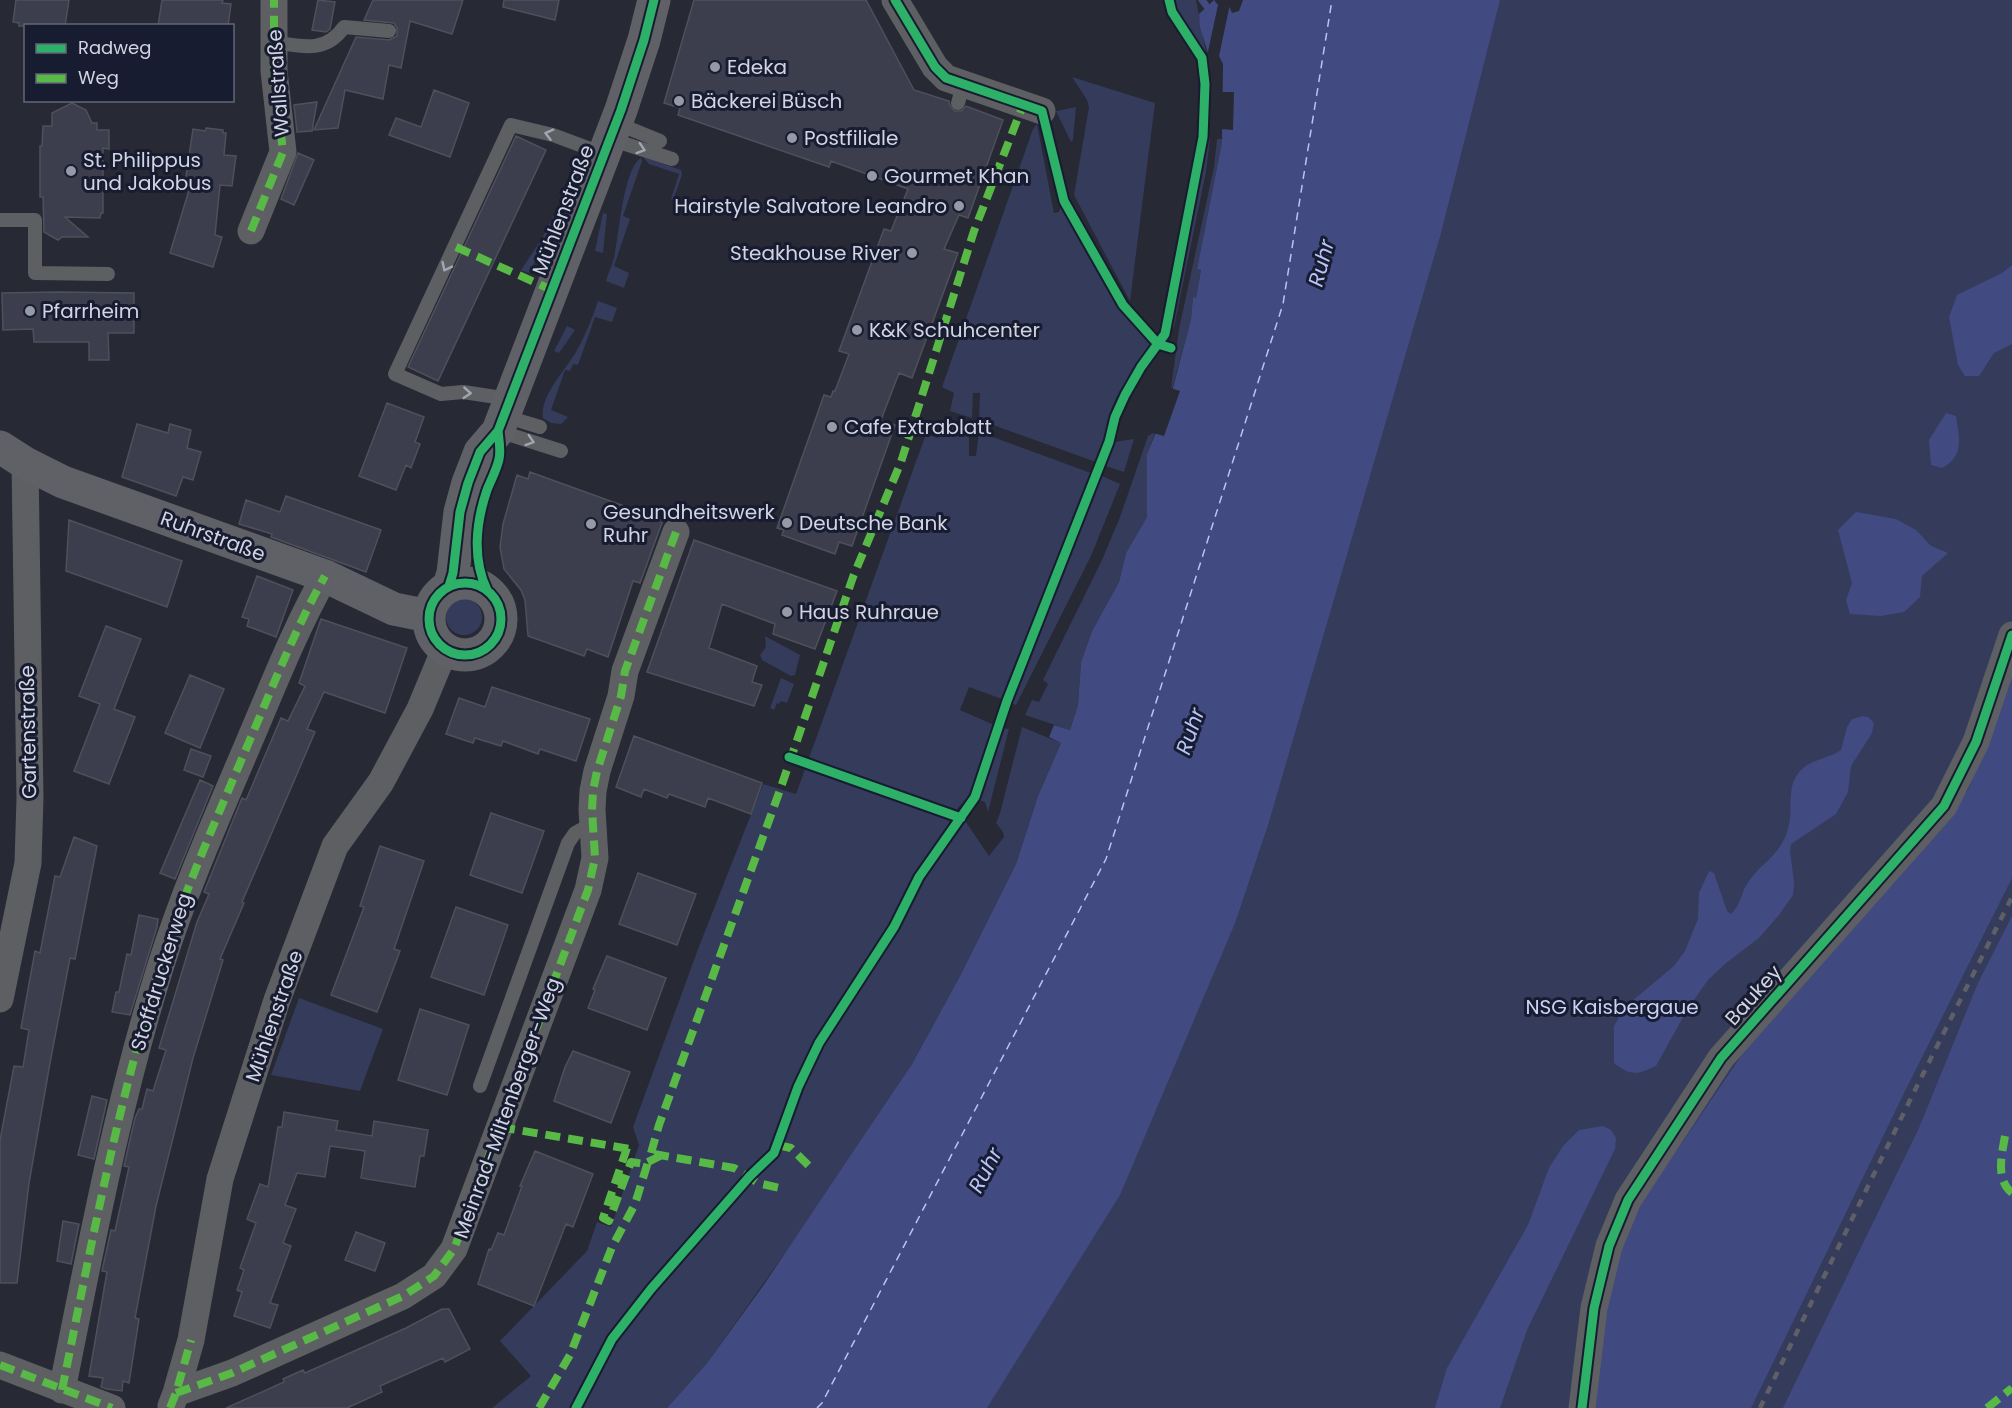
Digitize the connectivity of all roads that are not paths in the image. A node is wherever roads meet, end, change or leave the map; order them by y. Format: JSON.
{"nodes":[{"id":1,"x":274,"y":0,"type":"edge"},
{"id":2,"x":654,"y":0,"type":"edge"},
{"id":3,"x":895,"y":0,"type":"edge"},
{"id":4,"x":389,"y":32,"type":"dead end"},
{"id":5,"x":274,"y":42,"type":"junction"},
{"id":6,"x":1042,"y":111,"type":"dead end"},
{"id":7,"x":610,"y":139,"type":"junction"},
{"id":8,"x":660,"y":141,"type":"dead end"},
{"id":9,"x":672,"y":159,"type":"dead end"},
{"id":10,"x":0,"y":220,"type":"edge"},
{"id":11,"x":251,"y":231,"type":"dead end"},
{"id":12,"x":108,"y":274,"type":"dead end"},
{"id":13,"x":504,"y":415,"type":"junction"},
{"id":14,"x":540,"y":427,"type":"dead end"},
{"id":15,"x":561,"y":451,"type":"dead end"},
{"id":16,"x":13,"y":455,"type":"edge"},
{"id":17,"x":676,"y":532,"type":"dead end"},
{"id":18,"x":325,"y":576,"type":"junction"},
{"id":19,"x":449,"y":586,"type":"junction"},
{"id":20,"x":487,"y":590,"type":"junction"},
{"id":21,"x":429,"y":616,"type":"junction"},
{"id":22,"x":2012,"y":635,"type":"edge"},
{"id":23,"x":447,"y":650,"type":"junction"},
{"id":24,"x":593,"y":823,"type":"junction"},
{"id":25,"x":7,"y":927,"type":"edge"},
{"id":26,"x":0,"y":999,"type":"edge"},
{"id":27,"x":480,"y":1086,"type":"dead end"},
{"id":28,"x":0,"y":1365,"type":"edge"},
{"id":29,"x":62,"y":1390,"type":"junction"},
{"id":30,"x":173,"y":1400,"type":"edge"},
{"id":31,"x":112,"y":1408,"type":"edge"},
{"id":32,"x":1582,"y":1408,"type":"edge"}],
"edges":[{"from":1,"to":5,"type":"street","name":"Wallstraße"},
{"from":2,"to":7,"type":"main road","name":"Mühlenstraße"},
{"from":3,"to":6,"type":"street"},
{"from":4,"to":5,"type":"lane"},
{"from":5,"to":11,"type":"street","name":"Wallstraße"},
{"from":7,"to":8,"type":"lane"},
{"from":7,"to":9,"type":"lane","one_way":true},
{"from":7,"to":13,"type":"main road","name":"Mühlenstraße"},
{"from":7,"to":13,"type":"lane","one_way":true},
{"from":10,"to":12,"type":"lane"},
{"from":13,"to":14,"type":"lane"},
{"from":13,"to":15,"type":"lane","one_way":true},
{"from":13,"to":19,"type":"main road","name":"Mühlenstraße"},
{"from":13,"to":20,"type":"main road","name":"Mühlenstraße"},
{"from":16,"to":18,"type":"main road","name":"Ruhrstraße"},
{"from":16,"to":25,"type":"street","name":"Gartenstraße"},
{"from":17,"to":24,"type":"street","name":"Meinrad-Miltenberger-Weg"},
{"from":18,"to":21,"type":"main road","name":"Ruhrstraße"},
{"from":18,"to":29,"type":"street","name":"Stoffdruckerweg"},
{"from":19,"to":20,"type":"main road"},
{"from":19,"to":21,"type":"main road","name":"Mühlenstraße"},
{"from":20,"to":23,"type":"main road","name":"Mühlenstraße"},
{"from":21,"to":23,"type":"main road"},
{"from":22,"to":32,"type":"street","name":"Baukey"},
{"from":23,"to":30,"type":"street","name":"Mühlenstraße"},
{"from":24,"to":27,"type":"lane"},
{"from":24,"to":30,"type":"street","name":"Meinrad-Miltenberger-Weg"},
{"from":25,"to":26,"type":"street","name":"Gartenstraße"},
{"from":28,"to":29,"type":"street"},
{"from":29,"to":31,"type":"street"}]}
